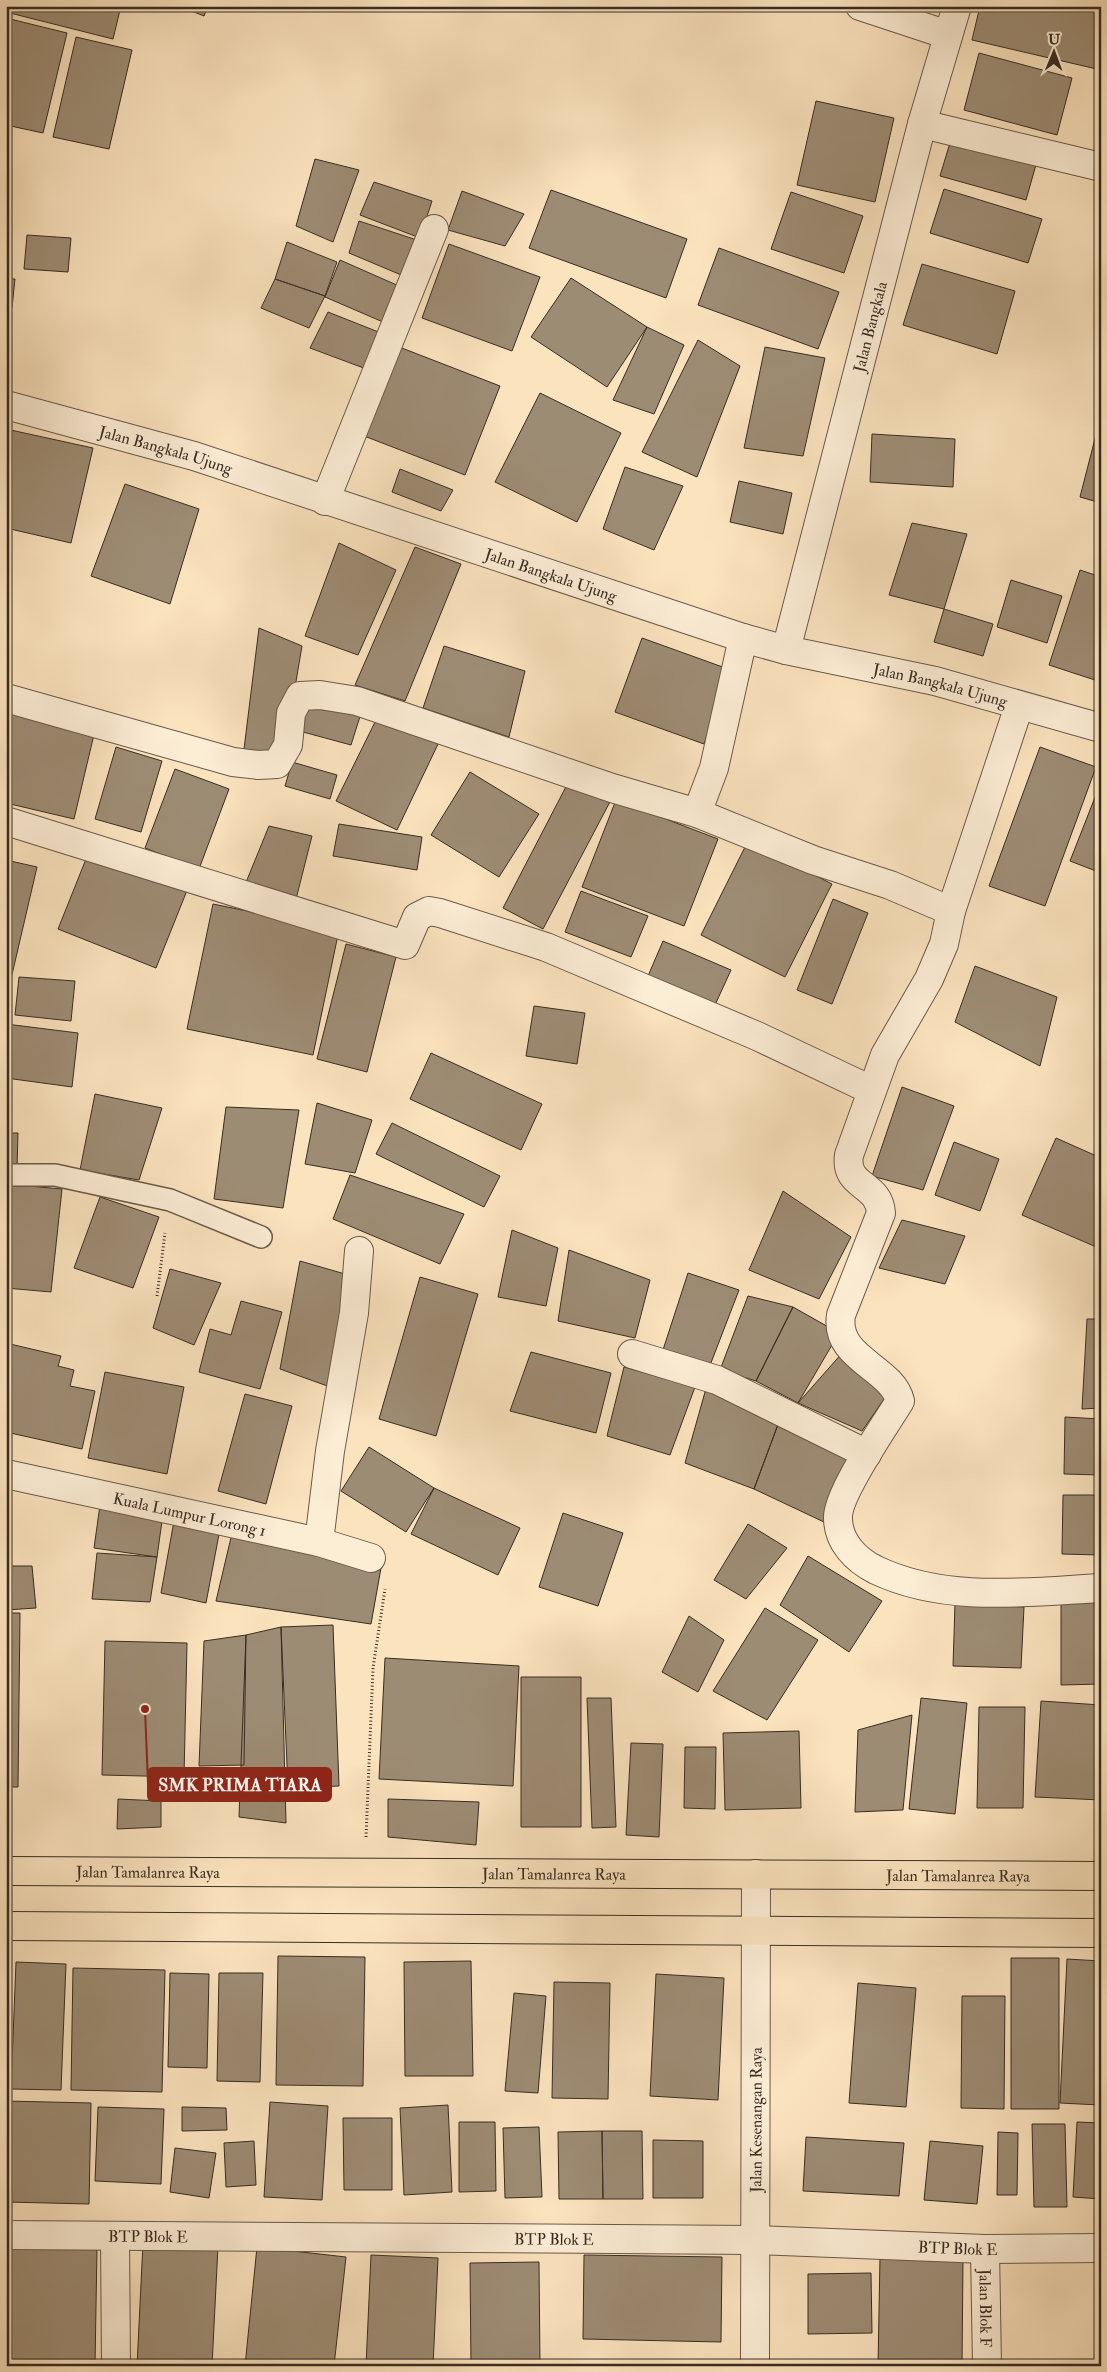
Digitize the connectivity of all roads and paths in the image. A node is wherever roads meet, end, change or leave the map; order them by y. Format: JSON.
{"nodes":[{"id":1,"x":860,"y":6,"type":"edge"},
{"id":2,"x":956,"y":6,"type":"edge"},
{"id":3,"x":948,"y":35,"type":"junction"},
{"id":4,"x":922,"y":124,"type":"junction"},
{"id":5,"x":1101,"y":167,"type":"edge"},
{"id":6,"x":434,"y":229,"type":"dead end"},
{"id":7,"x":6,"y":405,"type":"edge"},
{"id":8,"x":325,"y":501,"type":"junction"},
{"id":9,"x":742,"y":638,"type":"junction"},
{"id":10,"x":786,"y":650,"type":"junction"},
{"id":11,"x":6,"y":698,"type":"edge"},
{"id":12,"x":1019,"y":706,"type":"junction"},
{"id":13,"x":1101,"y":728,"type":"edge"},
{"id":14,"x":698,"y":813,"type":"junction"},
{"id":15,"x":6,"y":821,"type":"edge"},
{"id":16,"x":951,"y":911,"type":"junction"},
{"id":17,"x":871,"y":1090,"type":"junction"},
{"id":18,"x":6,"y":1176,"type":"edge"},
{"id":19,"x":170,"y":1200,"type":"junction"},
{"id":20,"x":261,"y":1237,"type":"dead end"},
{"id":21,"x":359,"y":1251,"type":"dead end"},
{"id":22,"x":157,"y":1296,"type":"dead end"},
{"id":23,"x":632,"y":1354,"type":"dead end"},
{"id":24,"x":867,"y":1454,"type":"junction"},
{"id":25,"x":6,"y":1474,"type":"edge"},
{"id":26,"x":319,"y":1542,"type":"junction"},
{"id":27,"x":371,"y":1558,"type":"joint"},
{"id":28,"x":1101,"y":1588,"type":"edge"},
{"id":29,"x":6,"y":1871,"type":"edge"},
{"id":30,"x":365,"y":1871,"type":"junction"},
{"id":31,"x":756,"y":1874,"type":"junction"},
{"id":32,"x":1101,"y":1876,"type":"edge"},
{"id":33,"x":6,"y":1926,"type":"edge"},
{"id":34,"x":757,"y":1929,"type":"junction"},
{"id":35,"x":1101,"y":1933,"type":"edge"},
{"id":36,"x":6,"y":2235,"type":"edge"},
{"id":37,"x":115,"y":2237,"type":"junction"},
{"id":38,"x":756,"y":2240,"type":"junction"},
{"id":39,"x":1101,"y":2248,"type":"edge"},
{"id":40,"x":985,"y":2249,"type":"junction"},
{"id":41,"x":116,"y":2366,"type":"edge"},
{"id":42,"x":755,"y":2366,"type":"edge"},
{"id":43,"x":986,"y":2366,"type":"edge"}],
"edges":[{"from":1,"to":3,"type":"street"},
{"from":2,"to":3,"type":"street","name":"Jalan Bangkala"},
{"from":3,"to":4,"type":"street","name":"Jalan Bangkala"},
{"from":4,"to":5,"type":"street"},
{"from":4,"to":10,"type":"street","name":"Jalan Bangkala"},
{"from":6,"to":8,"type":"street"},
{"from":7,"to":8,"type":"street","name":"Jalan Bangkala Ujung"},
{"from":8,"to":9,"type":"street","name":"Jalan Bangkala Ujung"},
{"from":9,"to":10,"type":"street","name":"Jalan Bangkala Ujung"},
{"from":9,"to":14,"type":"street"},
{"from":10,"to":12,"type":"street","name":"Jalan Bangkala Ujung"},
{"from":11,"to":14,"type":"street"},
{"from":12,"to":13,"type":"street","name":"Jalan Bangkala Ujung"},
{"from":12,"to":16,"type":"street"},
{"from":14,"to":16,"type":"street"},
{"from":15,"to":17,"type":"street"},
{"from":16,"to":17,"type":"street"},
{"from":17,"to":24,"type":"street"},
{"from":18,"to":19,"type":"lane"},
{"from":19,"to":20,"type":"lane"},
{"from":19,"to":22,"type":"path"},
{"from":21,"to":26,"type":"street"},
{"from":23,"to":24,"type":"street"},
{"from":24,"to":28,"type":"street"},
{"from":25,"to":26,"type":"street","name":"Kuala Lumpur Lorong 1"},
{"from":26,"to":27,"type":"street","name":"Kuala Lumpur Lorong 1"},
{"from":27,"to":30,"type":"path"},
{"from":29,"to":30,"type":"main road","name":"Jalan Tamalanrea Raya"},
{"from":30,"to":31,"type":"main road","name":"Jalan Tamalanrea Raya"},
{"from":31,"to":32,"type":"main road","name":"Jalan Tamalanrea Raya"},
{"from":31,"to":34,"type":"street","name":"Jalan Kesenangan Raya"},
{"from":33,"to":34,"type":"main road"},
{"from":34,"to":35,"type":"main road"},
{"from":34,"to":38,"type":"street","name":"Jalan Kesenangan Raya"},
{"from":36,"to":37,"type":"street","name":"BTP Blok E"},
{"from":37,"to":38,"type":"street","name":"BTP Blok E"},
{"from":37,"to":41,"type":"street"},
{"from":38,"to":40,"type":"street","name":"BTP Blok E"},
{"from":38,"to":42,"type":"street","name":"Jalan Kesenangan Raya"},
{"from":39,"to":40,"type":"street","name":"BTP Blok E"},
{"from":40,"to":43,"type":"street","name":"Jalan Blok F"}]}
